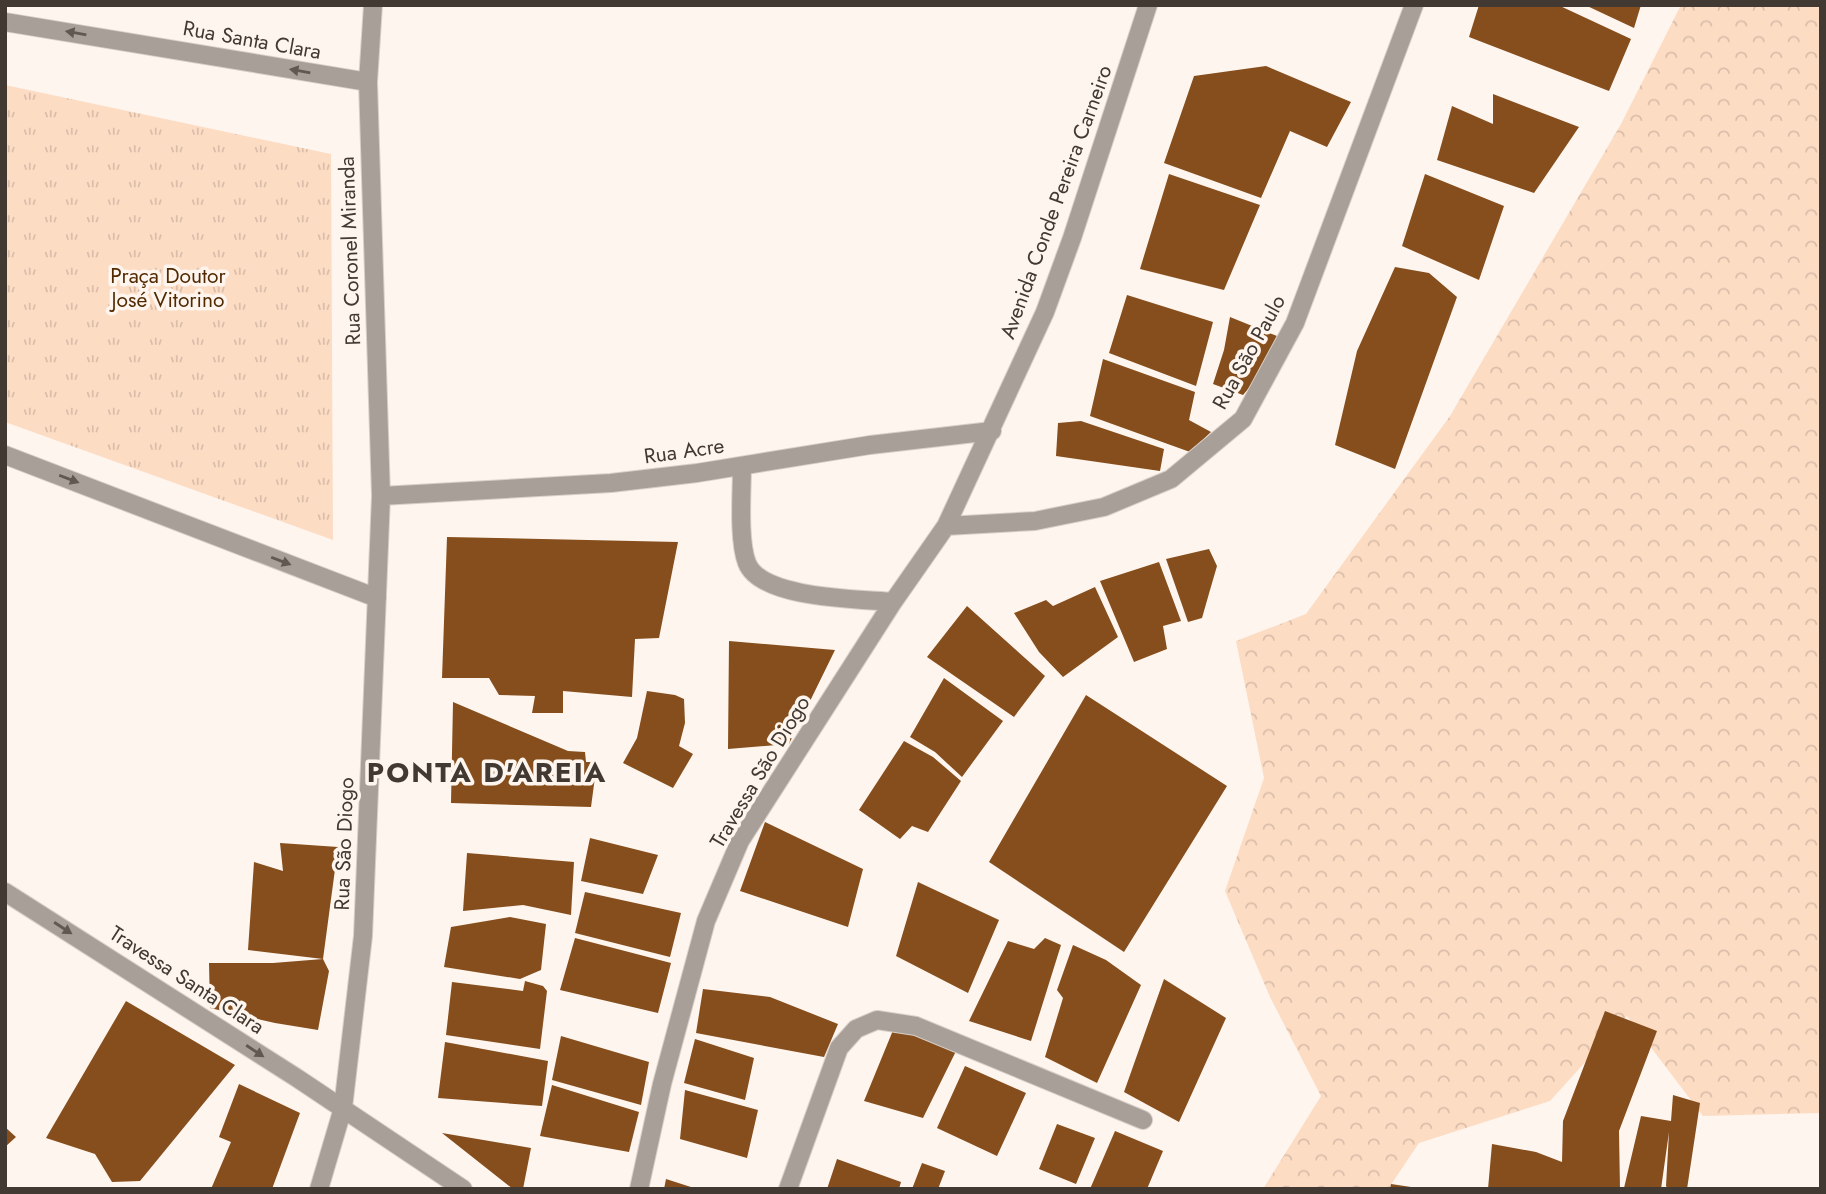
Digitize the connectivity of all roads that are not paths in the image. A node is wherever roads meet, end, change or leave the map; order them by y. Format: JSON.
{"nodes":[{"id":1,"x":373,"y":5,"type":"edge"},
{"id":2,"x":1148,"y":5,"type":"edge"},
{"id":3,"x":1414,"y":5,"type":"edge"},
{"id":4,"x":5,"y":22,"type":"edge"},
{"id":5,"x":368,"y":82,"type":"junction"},
{"id":6,"x":992,"y":430,"type":"junction"},
{"id":7,"x":5,"y":454,"type":"edge"},
{"id":8,"x":742,"y":466,"type":"junction"},
{"id":9,"x":381,"y":495,"type":"junction"},
{"id":10,"x":947,"y":526,"type":"junction"},
{"id":11,"x":377,"y":598,"type":"junction"},
{"id":12,"x":893,"y":601,"type":"junction"},
{"id":13,"x":5,"y":892,"type":"edge"},
{"id":14,"x":343,"y":1108,"type":"junction"},
{"id":15,"x":1143,"y":1120,"type":"dead end"},
{"id":16,"x":318,"y":1189,"type":"edge"},
{"id":17,"x":463,"y":1189,"type":"edge"},
{"id":18,"x":639,"y":1189,"type":"edge"},
{"id":19,"x":788,"y":1189,"type":"edge"}],
"edges":[{"from":1,"to":5,"type":"street","name":"Rua Coronel Miranda"},
{"from":2,"to":6,"type":"street","name":"Avenida Conde Pereira Carneiro"},
{"from":3,"to":10,"type":"street","name":"Rua São Paulo"},
{"from":5,"to":4,"type":"street","name":"Rua Santa Clara","one_way":true},
{"from":5,"to":9,"type":"street","name":"Rua Coronel Miranda"},
{"from":6,"to":8,"type":"street","name":"Rua Acre"},
{"from":6,"to":10,"type":"street","name":"Avenida Conde Pereira Carneiro"},
{"from":7,"to":11,"type":"street","one_way":true},
{"from":8,"to":9,"type":"street","name":"Rua Acre"},
{"from":8,"to":12,"type":"street"},
{"from":9,"to":11,"type":"street","name":"Rua São Diogo"},
{"from":10,"to":12,"type":"street","name":"Travessa São Diogo"},
{"from":11,"to":14,"type":"street","name":"Rua São Diogo"},
{"from":12,"to":18,"type":"street","name":"Travessa São Diogo"},
{"from":13,"to":14,"type":"street","name":"Travessa Santa Clara","one_way":true},
{"from":14,"to":16,"type":"street","name":"Rua São Diogo"},
{"from":14,"to":17,"type":"street"},
{"from":15,"to":19,"type":"street"}]}
